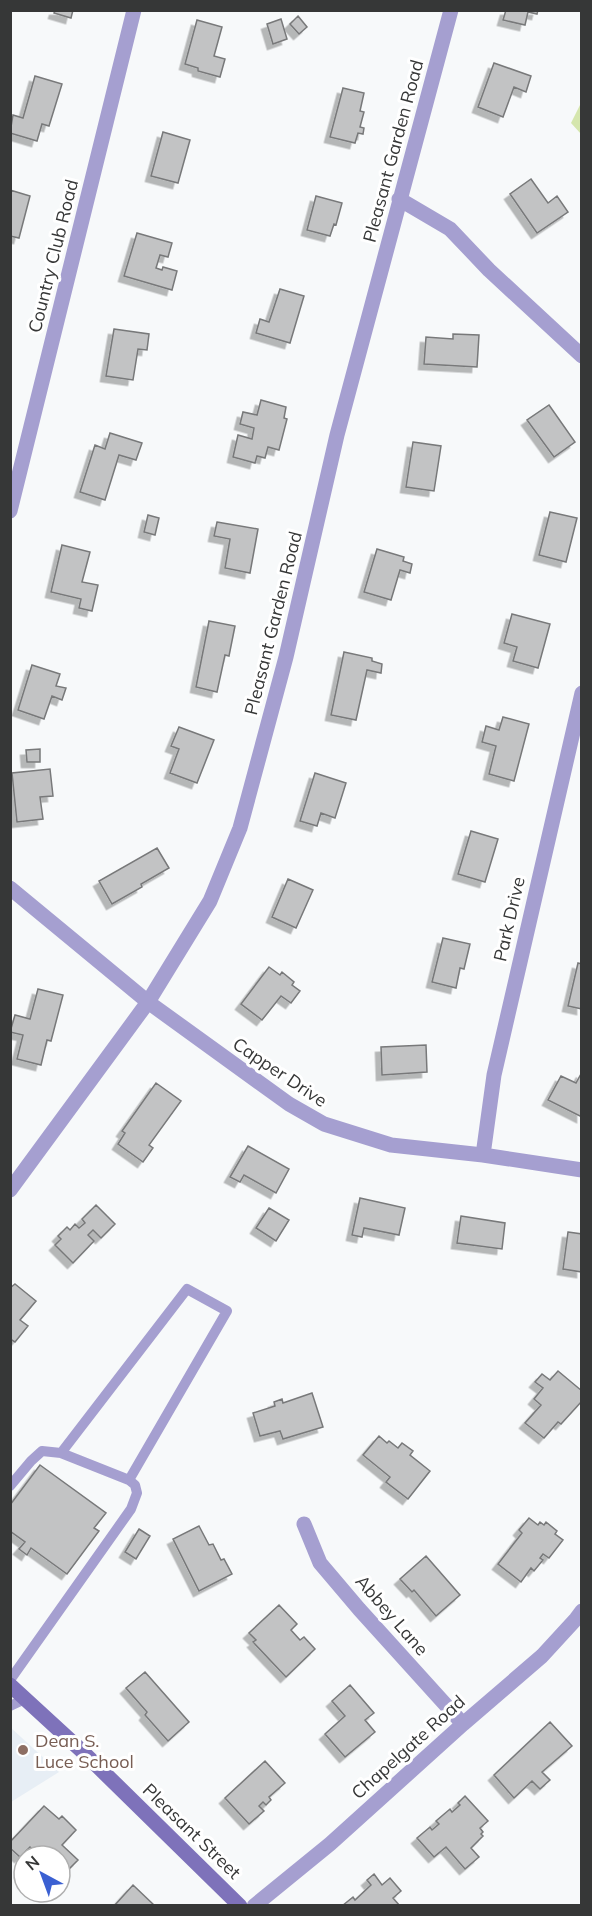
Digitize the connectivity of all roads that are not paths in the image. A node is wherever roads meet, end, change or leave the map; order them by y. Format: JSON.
{"nodes":[{"id":1,"x":134,"y":10,"type":"edge"},
{"id":2,"x":451,"y":10,"type":"edge"},
{"id":3,"x":399,"y":199,"type":"junction"},
{"id":4,"x":582,"y":356,"type":"edge"},
{"id":5,"x":10,"y":511,"type":"edge"},
{"id":6,"x":582,"y":693,"type":"edge"},
{"id":7,"x":10,"y":888,"type":"edge"},
{"id":8,"x":148,"y":1002,"type":"junction"},
{"id":9,"x":483,"y":1155,"type":"junction"},
{"id":10,"x":582,"y":1170,"type":"edge"},
{"id":11,"x":10,"y":1190,"type":"edge"},
{"id":12,"x":61,"y":1453,"type":"junction"},
{"id":13,"x":129,"y":1480,"type":"junction"},
{"id":14,"x":10,"y":1486,"type":"edge"},
{"id":15,"x":304,"y":1524,"type":"dead end"},
{"id":16,"x":582,"y":1611,"type":"edge"},
{"id":17,"x":10,"y":1680,"type":"edge"},
{"id":18,"x":10,"y":1685,"type":"edge"},
{"id":19,"x":25,"y":1698,"type":"junction"},
{"id":20,"x":10,"y":1706,"type":"edge"},
{"id":21,"x":463,"y":1724,"type":"junction"},
{"id":22,"x":240,"y":1905,"type":"edge"},
{"id":23,"x":254,"y":1905,"type":"edge"}],
"edges":[{"from":1,"to":5,"type":"street","name":"Country Club Road"},
{"from":2,"to":3,"type":"street","name":"Pleasant Garden Road"},
{"from":3,"to":4,"type":"street"},
{"from":3,"to":8,"type":"street","name":"Pleasant Garden Road"},
{"from":6,"to":9,"type":"street","name":"Park Drive"},
{"from":7,"to":8,"type":"street","name":"Capper Drive"},
{"from":8,"to":9,"type":"street","name":"Capper Drive"},
{"from":8,"to":11,"type":"street","name":"Pleasant Garden Road"},
{"from":9,"to":10,"type":"street","name":"Capper Drive"},
{"from":12,"to":13,"type":"lane"},
{"from":12,"to":13,"type":"lane"},
{"from":12,"to":14,"type":"lane"},
{"from":13,"to":17,"type":"lane"},
{"from":15,"to":21,"type":"street","name":"Abbey Lane"},
{"from":16,"to":21,"type":"street","name":"Chapelgate Road"},
{"from":18,"to":19,"type":"main road","name":"Pleasant Street"},
{"from":19,"to":20,"type":"lane"},
{"from":19,"to":22,"type":"main road","name":"Pleasant Street"},
{"from":21,"to":23,"type":"street","name":"Chapelgate Road"}]}
